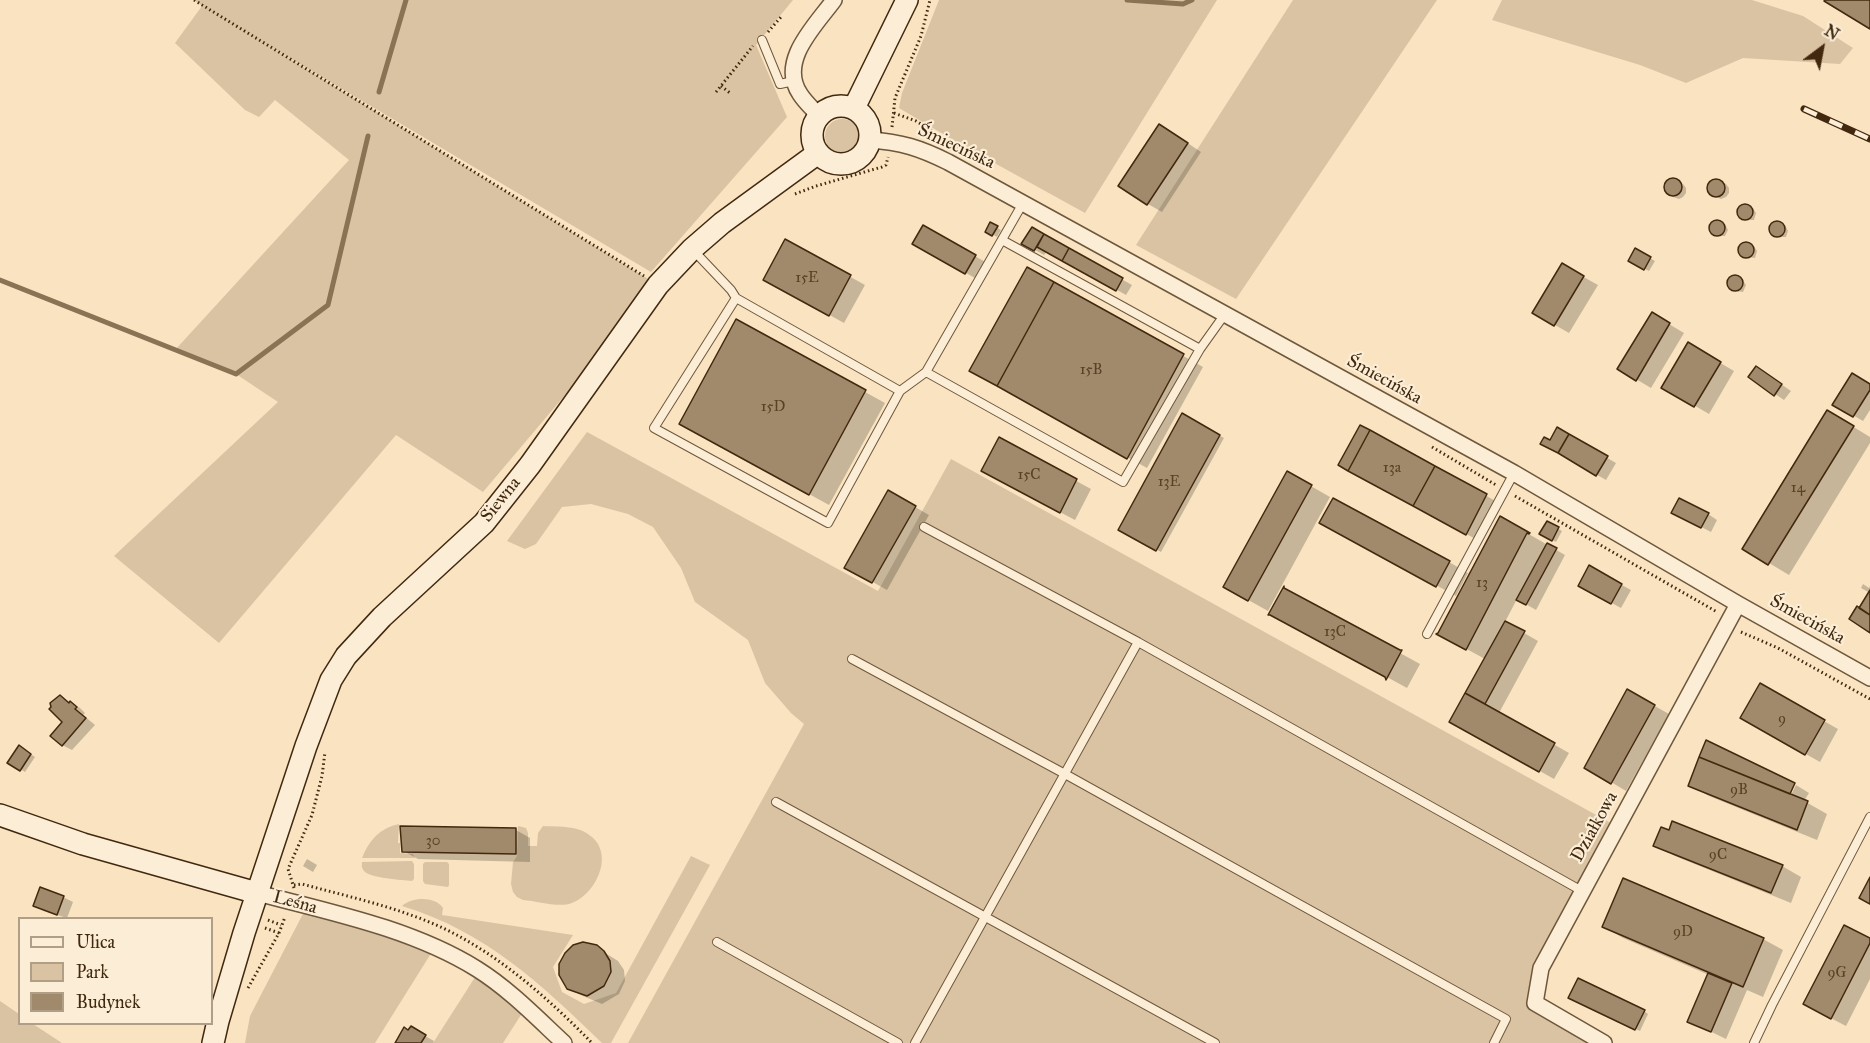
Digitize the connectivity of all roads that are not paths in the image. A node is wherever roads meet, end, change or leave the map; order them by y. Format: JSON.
{"nodes":[{"id":1,"x":834,"y":0,"type":"edge"},
{"id":2,"x":907,"y":0,"type":"edge"},
{"id":3,"x":762,"y":40,"type":"road end"},
{"id":4,"x":794,"y":81,"type":"junction"},
{"id":5,"x":854,"y":108,"type":"junction"},
{"id":6,"x":819,"y":116,"type":"junction"},
{"id":7,"x":881,"y":140,"type":"junction"},
{"id":8,"x":818,"y":153,"type":"junction"},
{"id":9,"x":1023,"y":203,"type":"junction"},
{"id":10,"x":1002,"y":240,"type":"junction"},
{"id":11,"x":692,"y":249,"type":"junction"},
{"id":12,"x":736,"y":298,"type":"junction"},
{"id":13,"x":1226,"y":314,"type":"junction"},
{"id":14,"x":1200,"y":349,"type":"junction"},
{"id":15,"x":927,"y":372,"type":"junction"},
{"id":16,"x":900,"y":391,"type":"junction"},
{"id":17,"x":1514,"y":473,"type":"junction"},
{"id":18,"x":924,"y":527,"type":"dead end"},
{"id":19,"x":1738,"y":604,"type":"junction"},
{"id":20,"x":1427,"y":634,"type":"dead end"},
{"id":21,"x":1138,"y":642,"type":"junction"},
{"id":22,"x":852,"y":659,"type":"dead end"},
{"id":23,"x":1870,"y":678,"type":"edge"},
{"id":24,"x":1065,"y":774,"type":"junction"},
{"id":25,"x":776,"y":802,"type":"dead end"},
{"id":26,"x":0,"y":815,"type":"edge"},
{"id":27,"x":1870,"y":817,"type":"edge"},
{"id":28,"x":1582,"y":891,"type":"junction"},
{"id":29,"x":257,"y":893,"type":"junction"},
{"id":30,"x":985,"y":917,"type":"junction"},
{"id":31,"x":717,"y":942,"type":"dead end"},
{"id":32,"x":213,"y":1043,"type":"edge"},
{"id":33,"x":564,"y":1043,"type":"edge"},
{"id":34,"x":898,"y":1043,"type":"edge"},
{"id":35,"x":915,"y":1043,"type":"edge"},
{"id":36,"x":1215,"y":1043,"type":"edge"},
{"id":37,"x":1494,"y":1043,"type":"edge"},
{"id":38,"x":1604,"y":1043,"type":"edge"},
{"id":39,"x":1754,"y":1043,"type":"edge"}],
"edges":[{"from":1,"to":4,"type":"street"},
{"from":2,"to":5,"type":"main road"},
{"from":3,"to":4,"type":"lane"},
{"from":4,"to":6,"type":"street"},
{"from":5,"to":6,"type":"main road"},
{"from":5,"to":7,"type":"main road"},
{"from":6,"to":8,"type":"main road"},
{"from":7,"to":8,"type":"main road"},
{"from":7,"to":9,"type":"street","name":"Śmiecińska"},
{"from":8,"to":11,"type":"main road","name":"Siewna"},
{"from":9,"to":10,"type":"lane"},
{"from":9,"to":13,"type":"street","name":"Śmiecińska"},
{"from":10,"to":14,"type":"lane"},
{"from":10,"to":15,"type":"lane"},
{"from":11,"to":12,"type":"lane"},
{"from":11,"to":29,"type":"main road","name":"Siewna"},
{"from":12,"to":16,"type":"lane"},
{"from":12,"to":16,"type":"lane"},
{"from":13,"to":14,"type":"lane"},
{"from":13,"to":17,"type":"street","name":"Śmiecińska"},
{"from":14,"to":15,"type":"lane"},
{"from":15,"to":16,"type":"lane"},
{"from":17,"to":19,"type":"street","name":"Śmiecińska"},
{"from":17,"to":20,"type":"lane"},
{"from":18,"to":21,"type":"lane"},
{"from":19,"to":23,"type":"street","name":"Śmiecińska"},
{"from":19,"to":28,"type":"street","name":"Działkowa"},
{"from":21,"to":24,"type":"lane"},
{"from":21,"to":28,"type":"lane"},
{"from":22,"to":24,"type":"lane"},
{"from":24,"to":30,"type":"lane"},
{"from":24,"to":37,"type":"lane"},
{"from":25,"to":30,"type":"lane"},
{"from":26,"to":29,"type":"main road","name":"Leśna"},
{"from":27,"to":39,"type":"lane"},
{"from":28,"to":38,"type":"street","name":"Działkowa"},
{"from":29,"to":32,"type":"main road","name":"Siewna"},
{"from":29,"to":33,"type":"street","name":"Leśna"},
{"from":30,"to":35,"type":"lane"},
{"from":30,"to":36,"type":"lane"},
{"from":31,"to":34,"type":"lane"}]}
